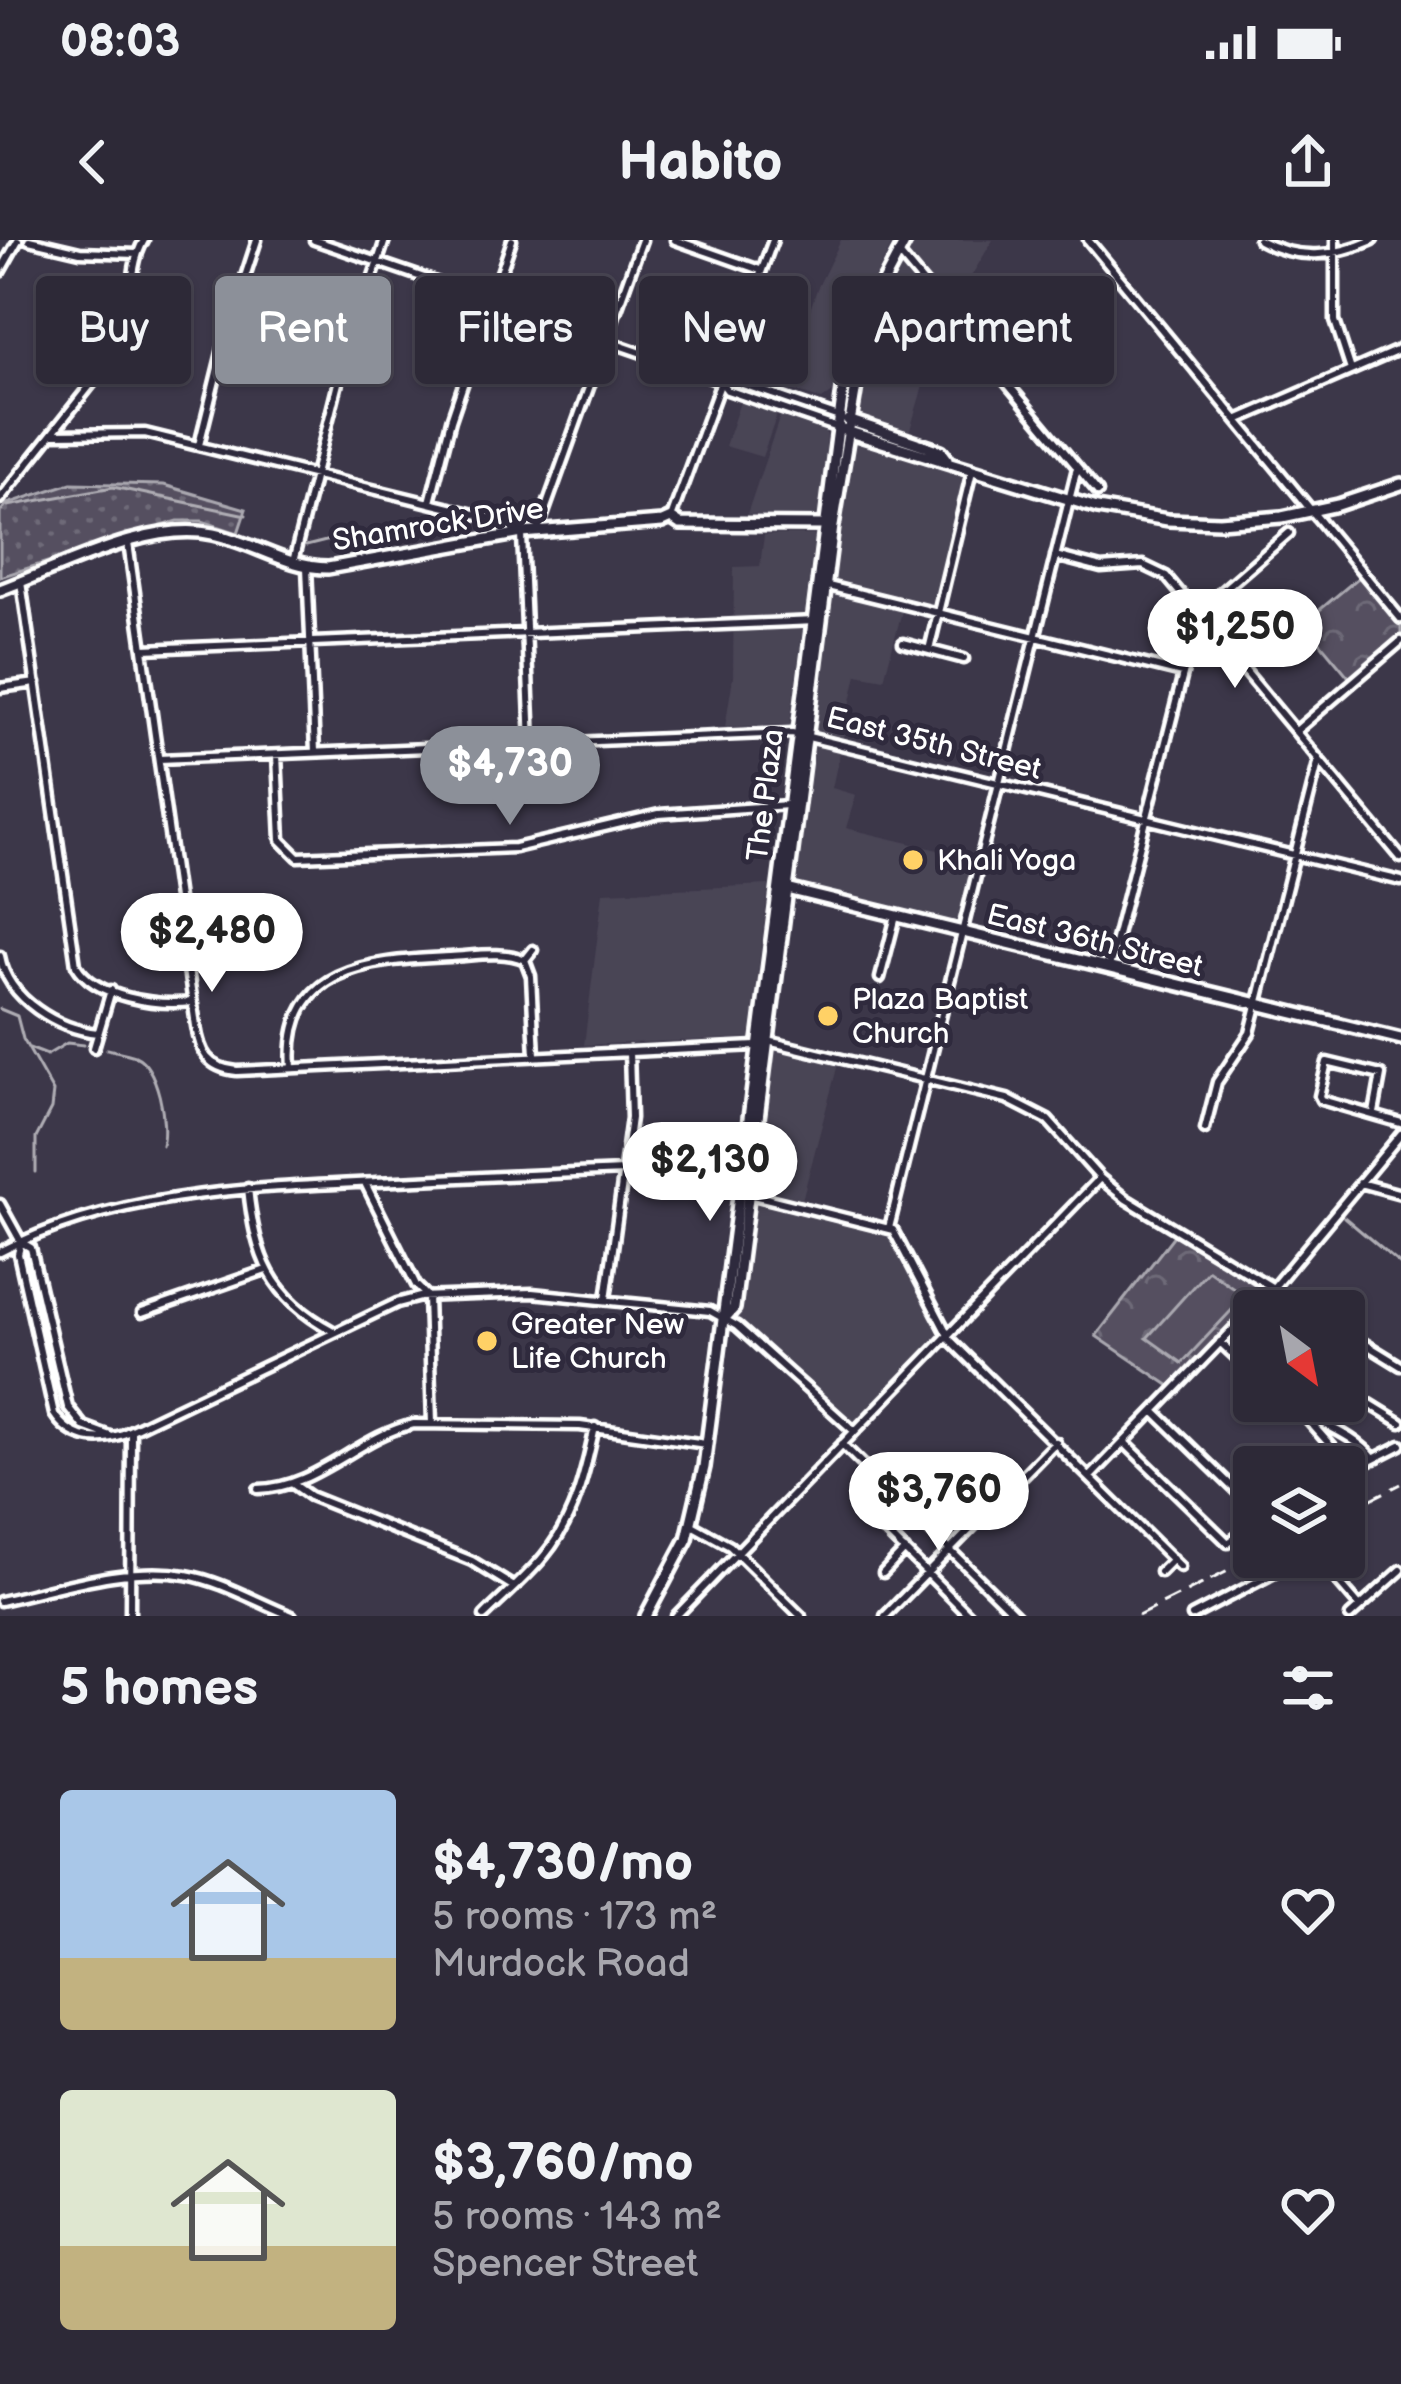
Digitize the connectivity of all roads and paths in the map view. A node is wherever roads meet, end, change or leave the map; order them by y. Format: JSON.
{"nodes":[{"id":1,"x":18,"y":240,"type":"edge"},
{"id":2,"x":29,"y":240,"type":"edge"},
{"id":3,"x":144,"y":240,"type":"edge"},
{"id":4,"x":257,"y":240,"type":"edge"},
{"id":5,"x":314,"y":240,"type":"edge"},
{"id":6,"x":385,"y":240,"type":"edge"},
{"id":7,"x":512,"y":240,"type":"edge"},
{"id":8,"x":642,"y":240,"type":"edge"},
{"id":9,"x":675,"y":240,"type":"edge"},
{"id":10,"x":773,"y":240,"type":"edge"},
{"id":11,"x":906,"y":240,"type":"edge"},
{"id":12,"x":1088,"y":240,"type":"edge"},
{"id":13,"x":1259,"y":240,"type":"edge"},
{"id":14,"x":1335,"y":240,"type":"edge"},
{"id":15,"x":1373,"y":240,"type":"edge"},
{"id":16,"x":136,"y":254,"type":"junction"},
{"id":17,"x":898,"y":254,"type":"junction"},
{"id":18,"x":1335,"y":254,"type":"junction"},
{"id":19,"x":377,"y":262,"type":"junction"},
{"id":20,"x":760,"y":270,"type":"junction"},
{"id":21,"x":0,"y":272,"type":"edge"},
{"id":22,"x":417,"y":276,"type":"edge"},
{"id":23,"x":500,"y":276,"type":"edge"},
{"id":24,"x":758,"y":276,"type":"edge"},
{"id":25,"x":615,"y":316,"type":"edge"},
{"id":26,"x":1401,"y":349,"type":"edge"},
{"id":27,"x":1352,"y":370,"type":"junction"},
{"id":28,"x":463,"y":384,"type":"edge"},
{"id":29,"x":591,"y":384,"type":"edge"},
{"id":30,"x":720,"y":384,"type":"edge"},
{"id":31,"x":723,"y":384,"type":"edge"},
{"id":32,"x":1237,"y":420,"type":"junction"},
{"id":33,"x":843,"y":424,"type":"junction"},
{"id":34,"x":52,"y":434,"type":"junction"},
{"id":35,"x":200,"y":445,"type":"junction"},
{"id":36,"x":973,"y":468,"type":"junction"},
{"id":37,"x":1077,"y":468,"type":"junction"},
{"id":38,"x":316,"y":474,"type":"junction"},
{"id":39,"x":1401,"y":484,"type":"edge"},
{"id":40,"x":1098,"y":491,"type":"dead end"},
{"id":41,"x":0,"y":499,"type":"edge"},
{"id":42,"x":1069,"y":500,"type":"junction"},
{"id":43,"x":430,"y":502,"type":"junction"},
{"id":44,"x":1312,"y":511,"type":"junction"},
{"id":45,"x":670,"y":518,"type":"junction"},
{"id":46,"x":825,"y":526,"type":"junction"},
{"id":47,"x":538,"y":531,"type":"junction"},
{"id":48,"x":522,"y":533,"type":"junction"},
{"id":49,"x":1289,"y":533,"type":"dead end"},
{"id":50,"x":128,"y":543,"type":"junction"},
{"id":51,"x":1054,"y":556,"type":"junction"},
{"id":52,"x":293,"y":562,"type":"junction"},
{"id":53,"x":307,"y":567,"type":"junction"},
{"id":54,"x":21,"y":582,"type":"junction"},
{"id":55,"x":821,"y":585,"type":"junction"},
{"id":56,"x":0,"y":590,"type":"edge"},
{"id":57,"x":1198,"y":613,"type":"junction"},
{"id":58,"x":938,"y":614,"type":"junction"},
{"id":59,"x":1401,"y":619,"type":"edge"},
{"id":60,"x":816,"y":621,"type":"junction"},
{"id":61,"x":525,"y":632,"type":"junction"},
{"id":62,"x":1035,"y":637,"type":"junction"},
{"id":63,"x":310,"y":641,"type":"junction"},
{"id":64,"x":1401,"y":641,"type":"edge"},
{"id":65,"x":903,"y":643,"type":"dead end"},
{"id":66,"x":144,"y":649,"type":"junction"},
{"id":67,"x":929,"y":650,"type":"junction"},
{"id":68,"x":964,"y":659,"type":"dead end"},
{"id":69,"x":1182,"y":673,"type":"junction"},
{"id":70,"x":36,"y":683,"type":"junction"},
{"id":71,"x":0,"y":688,"type":"edge"},
{"id":72,"x":1296,"y":731,"type":"junction"},
{"id":73,"x":801,"y":736,"type":"junction"},
{"id":74,"x":531,"y":743,"type":"junction"},
{"id":75,"x":315,"y":752,"type":"junction"},
{"id":76,"x":277,"y":754,"type":"junction"},
{"id":77,"x":159,"y":759,"type":"junction"},
{"id":78,"x":1319,"y":759,"type":"junction"},
{"id":79,"x":999,"y":783,"type":"junction"},
{"id":80,"x":793,"y":804,"type":"junction"},
{"id":81,"x":1146,"y":819,"type":"junction"},
{"id":82,"x":1293,"y":855,"type":"junction"},
{"id":83,"x":1401,"y":858,"type":"edge"},
{"id":84,"x":1401,"y":881,"type":"edge"},
{"id":85,"x":783,"y":888,"type":"junction"},
{"id":86,"x":896,"y":916,"type":"junction"},
{"id":87,"x":963,"y":932,"type":"junction"},
{"id":88,"x":533,"y":950,"type":"dead end"},
{"id":89,"x":0,"y":956,"type":"edge"},
{"id":90,"x":524,"y":960,"type":"junction"},
{"id":91,"x":1109,"y":967,"type":"junction"},
{"id":92,"x":880,"y":979,"type":"dead end"},
{"id":93,"x":110,"y":990,"type":"junction"},
{"id":94,"x":192,"y":1002,"type":"junction"},
{"id":95,"x":1256,"y":1004,"type":"junction"},
{"id":96,"x":98,"y":1033,"type":"junction"},
{"id":97,"x":1401,"y":1040,"type":"edge"},
{"id":98,"x":762,"y":1043,"type":"junction"},
{"id":99,"x":94,"y":1048,"type":"dead end"},
{"id":100,"x":629,"y":1052,"type":"junction"},
{"id":101,"x":536,"y":1056,"type":"junction"},
{"id":102,"x":292,"y":1068,"type":"junction"},
{"id":103,"x":926,"y":1081,"type":"junction"},
{"id":104,"x":1374,"y":1113,"type":"junction"},
{"id":105,"x":1401,"y":1123,"type":"edge"},
{"id":106,"x":1205,"y":1129,"type":"dead end"},
{"id":107,"x":1401,"y":1134,"type":"edge"},
{"id":108,"x":624,"y":1171,"type":"junction"},
{"id":109,"x":1100,"y":1178,"type":"junction"},
{"id":110,"x":365,"y":1183,"type":"junction"},
{"id":111,"x":1360,"y":1183,"type":"junction"},
{"id":112,"x":248,"y":1188,"type":"junction"},
{"id":113,"x":748,"y":1194,"type":"junction"},
{"id":114,"x":1401,"y":1194,"type":"edge"},
{"id":115,"x":0,"y":1204,"type":"edge"},
{"id":116,"x":890,"y":1228,"type":"junction"},
{"id":117,"x":21,"y":1241,"type":"junction"},
{"id":118,"x":0,"y":1252,"type":"edge"},
{"id":119,"x":266,"y":1270,"type":"junction"},
{"id":120,"x":1273,"y":1288,"type":"junction"},
{"id":121,"x":1276,"y":1290,"type":"edge"},
{"id":122,"x":428,"y":1297,"type":"junction"},
{"id":123,"x":606,"y":1300,"type":"junction"},
{"id":124,"x":142,"y":1313,"type":"dead end"},
{"id":125,"x":725,"y":1318,"type":"junction"},
{"id":126,"x":335,"y":1332,"type":"junction"},
{"id":127,"x":948,"y":1335,"type":"junction"},
{"id":128,"x":1220,"y":1342,"type":"junction"},
{"id":129,"x":1365,"y":1344,"type":"edge"},
{"id":130,"x":1233,"y":1354,"type":"edge"},
{"id":131,"x":1401,"y":1366,"type":"edge"},
{"id":132,"x":1365,"y":1401,"type":"edge"},
{"id":133,"x":1155,"y":1412,"type":"junction"},
{"id":134,"x":1310,"y":1422,"type":"edge"},
{"id":135,"x":1316,"y":1422,"type":"edge"},
{"id":136,"x":432,"y":1423,"type":"junction"},
{"id":137,"x":1401,"y":1423,"type":"edge"},
{"id":138,"x":595,"y":1427,"type":"junction"},
{"id":139,"x":131,"y":1431,"type":"junction"},
{"id":140,"x":854,"y":1431,"type":"junction"},
{"id":141,"x":117,"y":1436,"type":"junction"},
{"id":142,"x":1056,"y":1442,"type":"junction"},
{"id":143,"x":1125,"y":1443,"type":"junction"},
{"id":144,"x":707,"y":1444,"type":"junction"},
{"id":145,"x":842,"y":1444,"type":"junction"},
{"id":146,"x":1401,"y":1445,"type":"edge"},
{"id":147,"x":1328,"y":1446,"type":"edge"},
{"id":148,"x":1374,"y":1459,"type":"junction"},
{"id":149,"x":1365,"y":1464,"type":"edge"},
{"id":150,"x":1091,"y":1476,"type":"junction"},
{"id":151,"x":292,"y":1484,"type":"junction"},
{"id":152,"x":1233,"y":1488,"type":"edge"},
{"id":153,"x":258,"y":1489,"type":"dead end"},
{"id":154,"x":878,"y":1524,"type":"dead end"},
{"id":155,"x":692,"y":1525,"type":"junction"},
{"id":156,"x":1233,"y":1542,"type":"edge"},
{"id":157,"x":905,"y":1550,"type":"junction"},
{"id":158,"x":950,"y":1550,"type":"junction"},
{"id":159,"x":737,"y":1553,"type":"junction"},
{"id":160,"x":1172,"y":1559,"type":"junction"},
{"id":161,"x":1180,"y":1567,"type":"dead end"},
{"id":162,"x":1401,"y":1570,"type":"edge"},
{"id":163,"x":1160,"y":1572,"type":"dead end"},
{"id":164,"x":928,"y":1573,"type":"junction"},
{"id":165,"x":883,"y":1574,"type":"dead end"},
{"id":166,"x":130,"y":1575,"type":"junction"},
{"id":167,"x":1265,"y":1578,"type":"edge"},
{"id":168,"x":1335,"y":1578,"type":"edge"},
{"id":169,"x":514,"y":1587,"type":"junction"},
{"id":170,"x":0,"y":1600,"type":"edge"},
{"id":171,"x":1360,"y":1607,"type":"junction"},
{"id":172,"x":892,"y":1609,"type":"junction"},
{"id":173,"x":130,"y":1616,"type":"edge"},
{"id":174,"x":292,"y":1616,"type":"edge"},
{"id":175,"x":484,"y":1616,"type":"edge"},
{"id":176,"x":646,"y":1616,"type":"edge"},
{"id":177,"x":676,"y":1616,"type":"edge"},
{"id":178,"x":801,"y":1616,"type":"edge"},
{"id":179,"x":885,"y":1616,"type":"edge"},
{"id":180,"x":900,"y":1616,"type":"edge"},
{"id":181,"x":970,"y":1616,"type":"edge"},
{"id":182,"x":1017,"y":1616,"type":"edge"},
{"id":183,"x":1192,"y":1616,"type":"edge"},
{"id":184,"x":1350,"y":1616,"type":"edge"}],
"edges":[{"from":1,"to":21,"type":"street"},
{"from":2,"to":16,"type":"street"},
{"from":3,"to":16,"type":"street"},
{"from":4,"to":35,"type":"street"},
{"from":5,"to":19,"type":"street"},
{"from":6,"to":19,"type":"street"},
{"from":7,"to":23,"type":"street"},
{"from":8,"to":25,"type":"street"},
{"from":9,"to":20,"type":"street"},
{"from":10,"to":20,"type":"street"},
{"from":11,"to":17,"type":"street","name":"The Plaza"},
{"from":12,"to":32,"type":"street"},
{"from":13,"to":18,"type":"street"},
{"from":14,"to":18,"type":"street"},
{"from":15,"to":18,"type":"street"},
{"from":16,"to":34,"type":"street"},
{"from":17,"to":33,"type":"street","name":"The Plaza"},
{"from":17,"to":37,"type":"street"},
{"from":18,"to":27,"type":"street"},
{"from":19,"to":22,"type":"street"},
{"from":19,"to":38,"type":"street"},
{"from":20,"to":24,"type":"street"},
{"from":26,"to":27,"type":"street"},
{"from":27,"to":32,"type":"street"},
{"from":28,"to":43,"type":"street"},
{"from":29,"to":47,"type":"street"},
{"from":30,"to":45,"type":"street"},
{"from":31,"to":33,"type":"street"},
{"from":32,"to":44,"type":"street"},
{"from":33,"to":36,"type":"street"},
{"from":33,"to":46,"type":"street","name":"The Plaza"},
{"from":33,"to":55,"type":"street","name":"The Plaza"},
{"from":34,"to":35,"type":"street"},
{"from":34,"to":41,"type":"street"},
{"from":35,"to":38,"type":"street"},
{"from":36,"to":42,"type":"street"},
{"from":36,"to":58,"type":"street"},
{"from":37,"to":40,"type":"street"},
{"from":37,"to":42,"type":"street"},
{"from":38,"to":43,"type":"street"},
{"from":38,"to":52,"type":"street"},
{"from":39,"to":44,"type":"street"},
{"from":42,"to":44,"type":"street"},
{"from":42,"to":51,"type":"street"},
{"from":43,"to":48,"type":"street"},
{"from":44,"to":59,"type":"street"},
{"from":45,"to":46,"type":"street","name":"Shamrock Drive"},
{"from":45,"to":47,"type":"street","name":"Shamrock Drive"},
{"from":46,"to":55,"type":"street","name":"The Plaza"},
{"from":47,"to":48,"type":"street","name":"Shamrock Drive"},
{"from":48,"to":53,"type":"street","name":"Shamrock Drive"},
{"from":48,"to":61,"type":"street"},
{"from":49,"to":57,"type":"street"},
{"from":50,"to":52,"type":"street","name":"Shamrock Drive"},
{"from":50,"to":54,"type":"street","name":"Shamrock Drive"},
{"from":50,"to":66,"type":"street"},
{"from":51,"to":57,"type":"street"},
{"from":51,"to":62,"type":"street"},
{"from":52,"to":53,"type":"street","name":"Shamrock Drive"},
{"from":53,"to":63,"type":"street"},
{"from":54,"to":56,"type":"street","name":"Shamrock Drive"},
{"from":54,"to":70,"type":"street"},
{"from":55,"to":58,"type":"street"},
{"from":55,"to":60,"type":"street","name":"The Plaza"},
{"from":57,"to":69,"type":"street"},
{"from":57,"to":72,"type":"street"},
{"from":58,"to":62,"type":"street"},
{"from":58,"to":67,"type":"street"},
{"from":60,"to":61,"type":"street"},
{"from":60,"to":73,"type":"street","name":"The Plaza"},
{"from":61,"to":63,"type":"street"},
{"from":61,"to":74,"type":"street"},
{"from":62,"to":69,"type":"street"},
{"from":62,"to":79,"type":"street"},
{"from":63,"to":66,"type":"street"},
{"from":63,"to":75,"type":"street"},
{"from":64,"to":72,"type":"street"},
{"from":65,"to":67,"type":"street"},
{"from":66,"to":77,"type":"street"},
{"from":67,"to":68,"type":"street"},
{"from":69,"to":81,"type":"street"},
{"from":70,"to":71,"type":"street"},
{"from":70,"to":93,"type":"street"},
{"from":72,"to":78,"type":"street"},
{"from":73,"to":74,"type":"street","name":"East 35th Street"},
{"from":73,"to":79,"type":"street","name":"East 35th Street"},
{"from":73,"to":80,"type":"street","name":"The Plaza"},
{"from":74,"to":75,"type":"street","name":"East 35th Street"},
{"from":75,"to":76,"type":"street","name":"East 35th Street"},
{"from":76,"to":77,"type":"street","name":"East 35th Street"},
{"from":76,"to":80,"type":"street"},
{"from":77,"to":94,"type":"street"},
{"from":78,"to":82,"type":"street"},
{"from":78,"to":83,"type":"street"},
{"from":79,"to":81,"type":"street","name":"East 35th Street"},
{"from":79,"to":87,"type":"street"},
{"from":80,"to":85,"type":"street","name":"The Plaza"},
{"from":81,"to":82,"type":"street","name":"East 35th Street"},
{"from":81,"to":91,"type":"street"},
{"from":82,"to":84,"type":"street","name":"East 35th Street"},
{"from":82,"to":95,"type":"street"},
{"from":85,"to":86,"type":"street","name":"East 36th Street"},
{"from":85,"to":98,"type":"street","name":"The Plaza"},
{"from":86,"to":87,"type":"street","name":"East 36th Street"},
{"from":86,"to":92,"type":"street"},
{"from":87,"to":91,"type":"street","name":"East 36th Street"},
{"from":87,"to":103,"type":"street"},
{"from":88,"to":90,"type":"street"},
{"from":89,"to":96,"type":"street"},
{"from":90,"to":101,"type":"street"},
{"from":90,"to":102,"type":"street"},
{"from":91,"to":95,"type":"street","name":"East 36th Street"},
{"from":93,"to":94,"type":"street"},
{"from":93,"to":96,"type":"street"},
{"from":94,"to":102,"type":"street"},
{"from":95,"to":97,"type":"street","name":"East 36th Street"},
{"from":95,"to":106,"type":"street"},
{"from":96,"to":99,"type":"street"},
{"from":98,"to":100,"type":"street"},
{"from":98,"to":103,"type":"street"},
{"from":98,"to":113,"type":"street","name":"The Plaza"},
{"from":98,"to":125,"type":"street","name":"The Plaza"},
{"from":100,"to":101,"type":"street"},
{"from":100,"to":108,"type":"street"},
{"from":101,"to":102,"type":"street"},
{"from":103,"to":109,"type":"street"},
{"from":103,"to":116,"type":"street"},
{"from":104,"to":104,"type":"street"},
{"from":104,"to":105,"type":"street"},
{"from":107,"to":111,"type":"street"},
{"from":108,"to":110,"type":"street"},
{"from":108,"to":123,"type":"street"},
{"from":109,"to":120,"type":"street"},
{"from":109,"to":127,"type":"street"},
{"from":110,"to":112,"type":"street"},
{"from":110,"to":122,"type":"street"},
{"from":111,"to":114,"type":"street"},
{"from":111,"to":120,"type":"street"},
{"from":112,"to":117,"type":"street"},
{"from":112,"to":119,"type":"street"},
{"from":113,"to":116,"type":"street"},
{"from":113,"to":125,"type":"street","name":"The Plaza"},
{"from":115,"to":117,"type":"street"},
{"from":116,"to":127,"type":"street"},
{"from":117,"to":118,"type":"street"},
{"from":117,"to":141,"type":"street"},
{"from":117,"to":141,"type":"street"},
{"from":119,"to":124,"type":"street"},
{"from":119,"to":126,"type":"street"},
{"from":120,"to":121,"type":"street"},
{"from":120,"to":128,"type":"street"},
{"from":122,"to":123,"type":"street"},
{"from":122,"to":126,"type":"street"},
{"from":122,"to":136,"type":"street"},
{"from":123,"to":125,"type":"street"},
{"from":125,"to":140,"type":"street"},
{"from":125,"to":144,"type":"street","name":"The Plaza"},
{"from":126,"to":139,"type":"street"},
{"from":127,"to":140,"type":"street"},
{"from":127,"to":142,"type":"street"},
{"from":128,"to":130,"type":"street"},
{"from":128,"to":133,"type":"street"},
{"from":129,"to":131,"type":"street"},
{"from":132,"to":137,"type":"street"},
{"from":133,"to":143,"type":"street"},
{"from":133,"to":152,"type":"street"},
{"from":134,"to":147,"type":"street"},
{"from":135,"to":148,"type":"street"},
{"from":136,"to":138,"type":"street"},
{"from":136,"to":151,"type":"street"},
{"from":138,"to":144,"type":"street"},
{"from":138,"to":169,"type":"street"},
{"from":139,"to":141,"type":"street"},
{"from":139,"to":166,"type":"street"},
{"from":140,"to":145,"type":"street"},
{"from":142,"to":150,"type":"street"},
{"from":142,"to":158,"type":"street"},
{"from":143,"to":150,"type":"street"},
{"from":143,"to":156,"type":"street"},
{"from":144,"to":155,"type":"street","name":"The Plaza"},
{"from":145,"to":158,"type":"street"},
{"from":145,"to":159,"type":"street"},
{"from":146,"to":148,"type":"street"},
{"from":148,"to":149,"type":"street"},
{"from":150,"to":160,"type":"street"},
{"from":151,"to":153,"type":"street"},
{"from":151,"to":169,"type":"street"},
{"from":154,"to":157,"type":"street"},
{"from":155,"to":159,"type":"street"},
{"from":155,"to":176,"type":"street","name":"The Plaza"},
{"from":157,"to":164,"type":"street"},
{"from":157,"to":165,"type":"street"},
{"from":158,"to":164,"type":"street"},
{"from":158,"to":182,"type":"street"},
{"from":159,"to":177,"type":"street"},
{"from":159,"to":178,"type":"street"},
{"from":160,"to":161,"type":"street"},
{"from":160,"to":163,"type":"street"},
{"from":162,"to":171,"type":"street"},
{"from":164,"to":172,"type":"street"},
{"from":164,"to":181,"type":"street"},
{"from":166,"to":170,"type":"street"},
{"from":166,"to":173,"type":"street"},
{"from":166,"to":174,"type":"street"},
{"from":167,"to":183,"type":"street"},
{"from":168,"to":171,"type":"street"},
{"from":169,"to":175,"type":"street"},
{"from":171,"to":184,"type":"street"},
{"from":172,"to":179,"type":"street"},
{"from":172,"to":180,"type":"street"}]}
